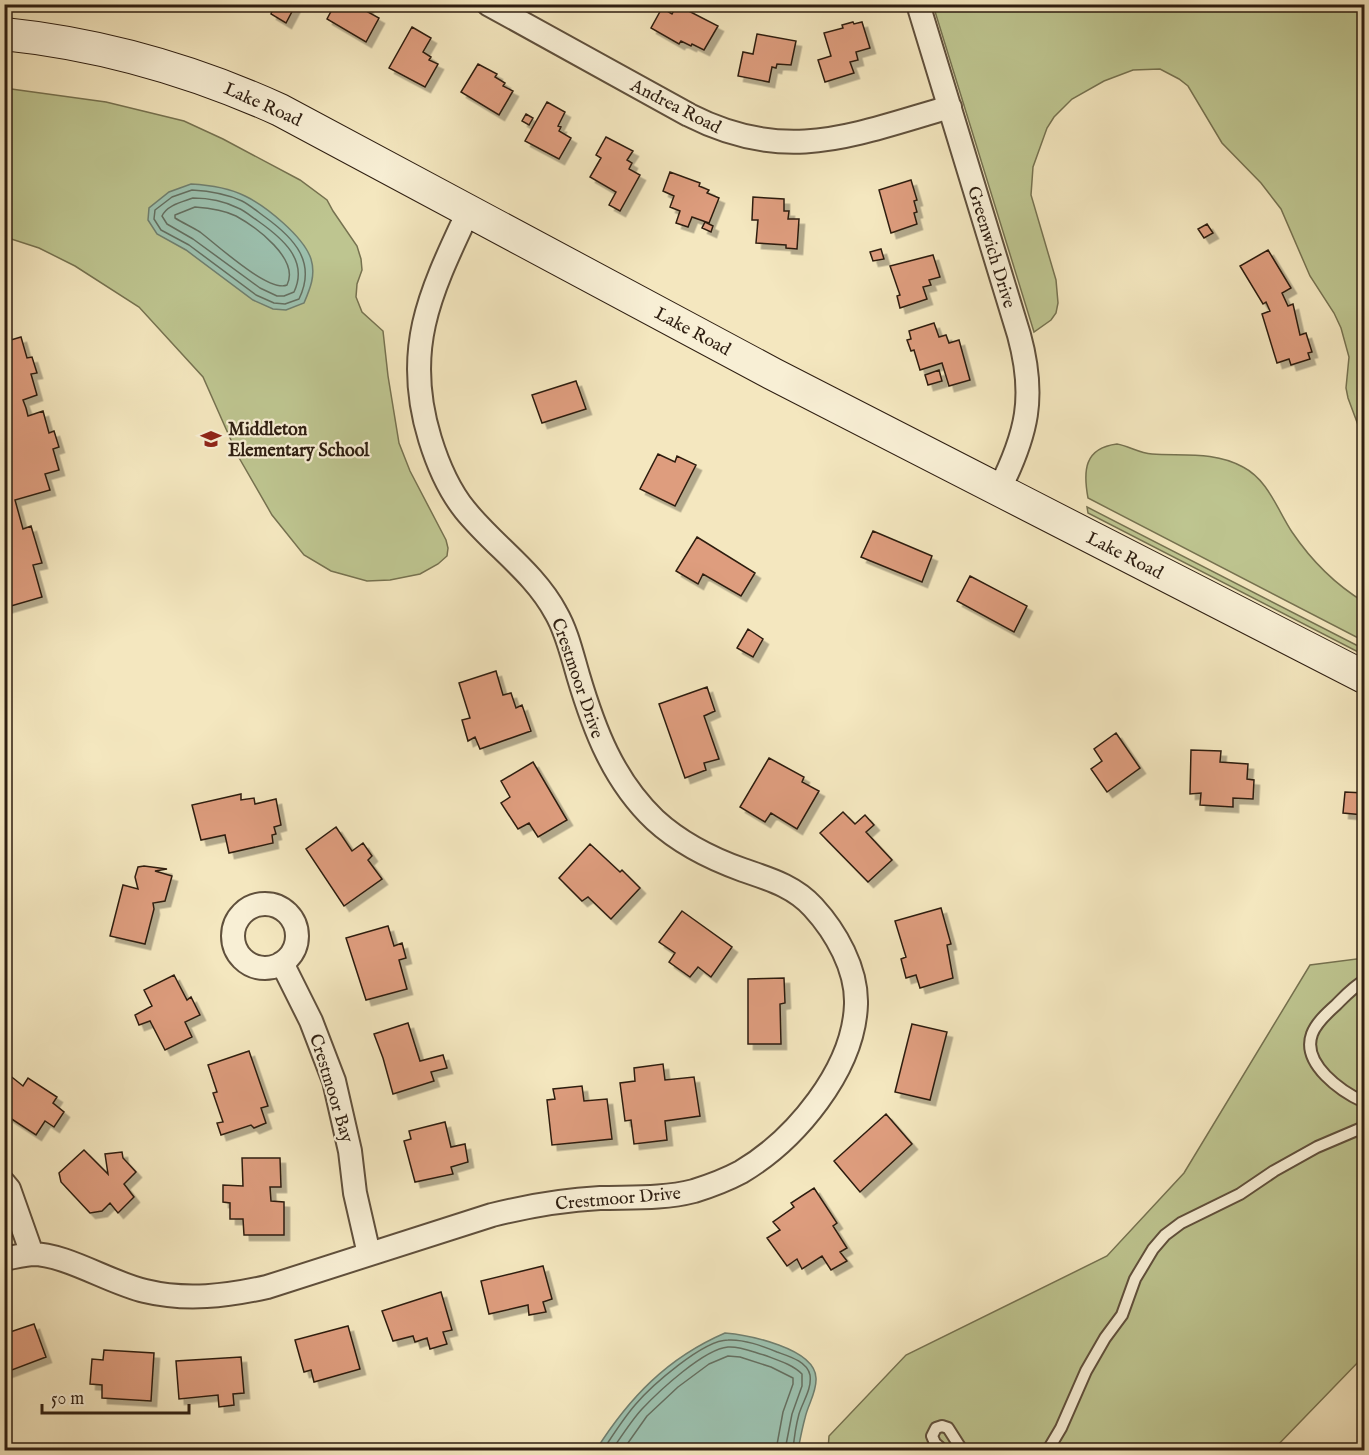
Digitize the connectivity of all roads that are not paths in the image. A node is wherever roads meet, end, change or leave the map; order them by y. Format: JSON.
{"nodes":[{"id":1,"x":489,"y":4,"type":"edge"},
{"id":2,"x":918,"y":4,"type":"edge"},
{"id":3,"x":4,"y":34,"type":"edge"},
{"id":4,"x":950,"y":107,"type":"junction"},
{"id":5,"x":469,"y":210,"type":"junction"},
{"id":6,"x":999,"y":490,"type":"junction"},
{"id":7,"x":1365,"y":677,"type":"edge"},
{"id":8,"x":282,"y":963,"type":"dead end"},
{"id":9,"x":1365,"y":981,"type":"edge"},
{"id":10,"x":1365,"y":1102,"type":"edge"},
{"id":11,"x":1365,"y":1127,"type":"edge"},
{"id":12,"x":4,"y":1183,"type":"edge"},
{"id":13,"x":32,"y":1254,"type":"junction"},
{"id":14,"x":369,"y":1254,"type":"junction"},
{"id":15,"x":4,"y":1259,"type":"edge"},
{"id":16,"x":943,"y":1450,"type":"edge"},
{"id":17,"x":962,"y":1450,"type":"edge"},
{"id":18,"x":1048,"y":1450,"type":"edge"}],
"edges":[{"from":1,"to":4,"type":"street","name":"Andrea Road"},
{"from":2,"to":4,"type":"street","name":"Greenwich Drive"},
{"from":3,"to":5,"type":"street","name":"Lake Road"},
{"from":4,"to":6,"type":"street","name":"Greenwich Drive"},
{"from":5,"to":6,"type":"street","name":"Lake Road"},
{"from":5,"to":14,"type":"street","name":"Crestmoor Drive"},
{"from":6,"to":7,"type":"street","name":"Lake Road"},
{"from":8,"to":14,"type":"street","name":"Crestmoor Bay"},
{"from":9,"to":10,"type":"lane"},
{"from":11,"to":18,"type":"lane"},
{"from":12,"to":13,"type":"street"},
{"from":13,"to":14,"type":"street","name":"Crestmoor Drive"},
{"from":13,"to":15,"type":"street","name":"Crestmoor Drive"},
{"from":16,"to":17,"type":"lane"}]}
